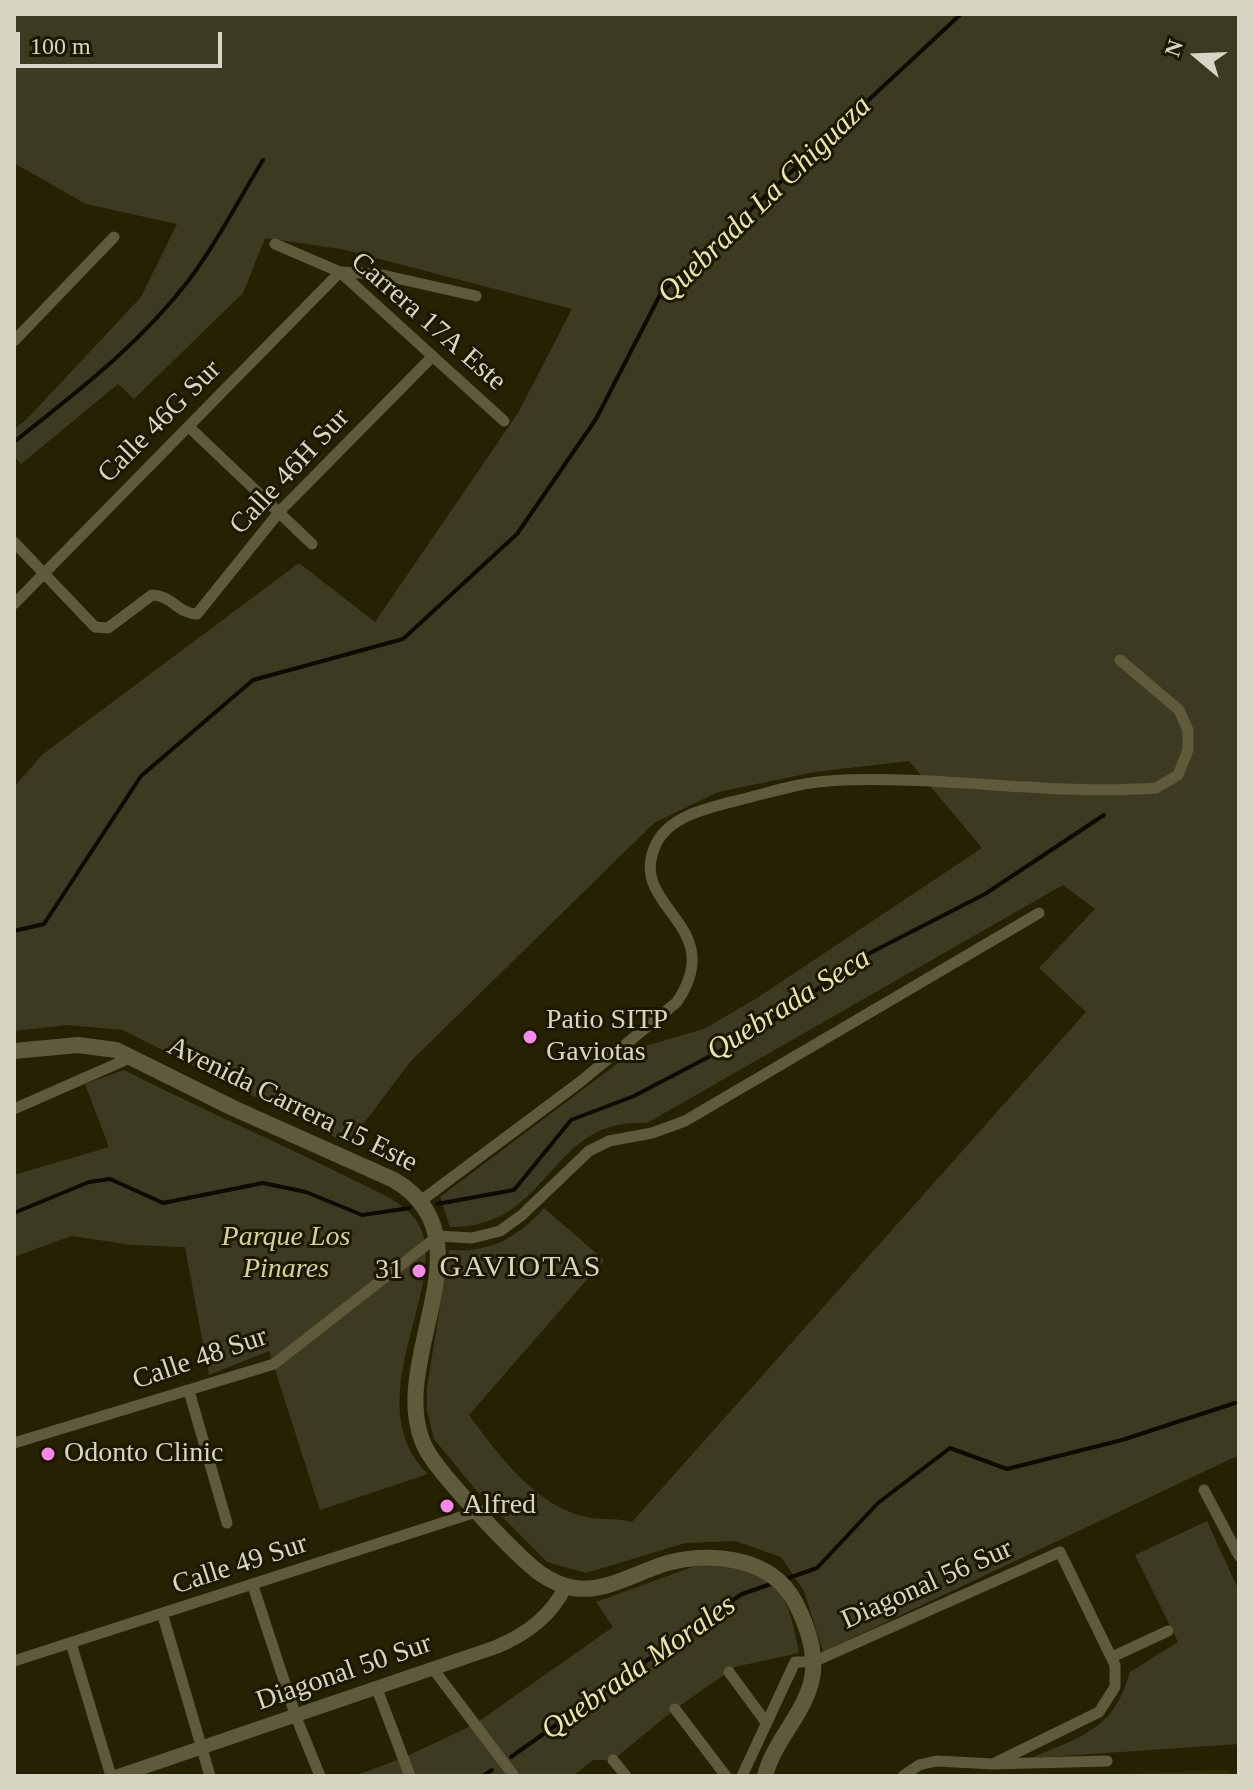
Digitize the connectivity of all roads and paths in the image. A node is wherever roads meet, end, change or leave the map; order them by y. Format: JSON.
{"nodes":[{"id":1,"x":114,"y":237,"type":"dead end"},
{"id":2,"x":275,"y":244,"type":"dead end"},
{"id":3,"x":340,"y":272,"type":"junction"},
{"id":4,"x":476,"y":296,"type":"dead end"},
{"id":5,"x":14,"y":341,"type":"edge"},
{"id":6,"x":431,"y":358,"type":"junction"},
{"id":7,"x":504,"y":421,"type":"dead end"},
{"id":8,"x":189,"y":427,"type":"junction"},
{"id":9,"x":280,"y":511,"type":"junction"},
{"id":10,"x":14,"y":542,"type":"edge"},
{"id":11,"x":312,"y":544,"type":"dead end"},
{"id":12,"x":45,"y":573,"type":"junction"},
{"id":13,"x":14,"y":604,"type":"edge"},
{"id":14,"x":1120,"y":660,"type":"dead end"},
{"id":15,"x":1039,"y":913,"type":"dead end"},
{"id":16,"x":14,"y":1051,"type":"edge"},
{"id":17,"x":132,"y":1057,"type":"junction"},
{"id":18,"x":14,"y":1109,"type":"edge"},
{"id":19,"x":422,"y":1200,"type":"junction"},
{"id":20,"x":438,"y":1236,"type":"junction"},
{"id":21,"x":189,"y":1391,"type":"junction"},
{"id":22,"x":14,"y":1443,"type":"edge"},
{"id":23,"x":1204,"y":1490,"type":"dead end"},
{"id":24,"x":479,"y":1511,"type":"junction"},
{"id":25,"x":227,"y":1523,"type":"dead end"},
{"id":26,"x":1239,"y":1556,"type":"edge"},
{"id":27,"x":253,"y":1586,"type":"junction"},
{"id":28,"x":566,"y":1586,"type":"junction"},
{"id":29,"x":163,"y":1616,"type":"junction"},
{"id":30,"x":1168,"y":1631,"type":"dead end"},
{"id":31,"x":71,"y":1643,"type":"junction"},
{"id":32,"x":14,"y":1661,"type":"edge"},
{"id":33,"x":1114,"y":1661,"type":"junction"},
{"id":34,"x":813,"y":1662,"type":"junction"},
{"id":35,"x":434,"y":1670,"type":"junction"},
{"id":36,"x":729,"y":1672,"type":"dead end"},
{"id":37,"x":377,"y":1689,"type":"junction"},
{"id":38,"x":675,"y":1709,"type":"dead end"},
{"id":39,"x":296,"y":1717,"type":"junction"},
{"id":40,"x":765,"y":1721,"type":"junction"},
{"id":41,"x":201,"y":1748,"type":"junction"},
{"id":42,"x":613,"y":1760,"type":"dead end"},
{"id":43,"x":1107,"y":1761,"type":"dead end"},
{"id":44,"x":993,"y":1764,"type":"junction"},
{"id":45,"x":765,"y":1775,"type":"edge"},
{"id":46,"x":111,"y":1776,"type":"edge"},
{"id":47,"x":118,"y":1776,"type":"edge"},
{"id":48,"x":210,"y":1776,"type":"edge"},
{"id":49,"x":320,"y":1776,"type":"edge"},
{"id":50,"x":410,"y":1776,"type":"edge"},
{"id":51,"x":514,"y":1776,"type":"edge"},
{"id":52,"x":626,"y":1776,"type":"edge"},
{"id":53,"x":726,"y":1776,"type":"edge"},
{"id":54,"x":742,"y":1776,"type":"edge"},
{"id":55,"x":903,"y":1776,"type":"edge"},
{"id":56,"x":1007,"y":1776,"type":"edge"}],
"edges":[{"from":1,"to":5,"type":"street"},
{"from":2,"to":3,"type":"street","name":"Carrera 17A Este"},
{"from":3,"to":4,"type":"street"},
{"from":3,"to":6,"type":"street","name":"Carrera 17A Este"},
{"from":3,"to":8,"type":"street","name":"Calle 46G Sur"},
{"from":6,"to":7,"type":"street","name":"Carrera 17A Este"},
{"from":6,"to":9,"type":"street","name":"Calle 46H Sur"},
{"from":8,"to":9,"type":"street"},
{"from":8,"to":12,"type":"street","name":"Calle 46G Sur"},
{"from":9,"to":11,"type":"street"},
{"from":9,"to":12,"type":"street","name":"Calle 46H Sur"},
{"from":10,"to":12,"type":"street"},
{"from":12,"to":13,"type":"street","name":"Calle 46G Sur"},
{"from":14,"to":19,"type":"street"},
{"from":15,"to":20,"type":"street"},
{"from":16,"to":17,"type":"main road","name":"Avenida Carrera 15 Este"},
{"from":17,"to":18,"type":"street"},
{"from":17,"to":19,"type":"main road","name":"Avenida Carrera 15 Este"},
{"from":19,"to":20,"type":"main road","name":"Avenida Carrera 15 Este"},
{"from":20,"to":21,"type":"street","name":"Calle 48 Sur"},
{"from":20,"to":24,"type":"main road","name":"Avenida Carrera 15 Este"},
{"from":21,"to":22,"type":"street","name":"Calle 48 Sur"},
{"from":21,"to":25,"type":"street"},
{"from":23,"to":26,"type":"street"},
{"from":24,"to":27,"type":"street","name":"Calle 49 Sur"},
{"from":24,"to":28,"type":"main road","name":"Avenida Carrera 15 Este"},
{"from":27,"to":29,"type":"street","name":"Calle 49 Sur"},
{"from":27,"to":39,"type":"street"},
{"from":28,"to":34,"type":"main road"},
{"from":28,"to":35,"type":"street","name":"Diagonal 50 Sur"},
{"from":29,"to":31,"type":"street","name":"Calle 49 Sur"},
{"from":29,"to":41,"type":"street"},
{"from":30,"to":33,"type":"street"},
{"from":31,"to":32,"type":"street","name":"Calle 49 Sur"},
{"from":31,"to":46,"type":"street"},
{"from":33,"to":34,"type":"street","name":"Diagonal 56 Sur"},
{"from":33,"to":44,"type":"street"},
{"from":34,"to":40,"type":"street"},
{"from":34,"to":45,"type":"main road"},
{"from":35,"to":37,"type":"street","name":"Diagonal 50 Sur"},
{"from":35,"to":51,"type":"street"},
{"from":36,"to":40,"type":"street"},
{"from":37,"to":39,"type":"street","name":"Diagonal 50 Sur"},
{"from":37,"to":50,"type":"street"},
{"from":38,"to":53,"type":"street"},
{"from":39,"to":41,"type":"street","name":"Diagonal 50 Sur"},
{"from":39,"to":49,"type":"street"},
{"from":40,"to":54,"type":"street"},
{"from":41,"to":47,"type":"street","name":"Diagonal 50 Sur"},
{"from":41,"to":48,"type":"street"},
{"from":42,"to":52,"type":"street"},
{"from":43,"to":44,"type":"street"},
{"from":44,"to":55,"type":"street"},
{"from":44,"to":56,"type":"street"}]}
